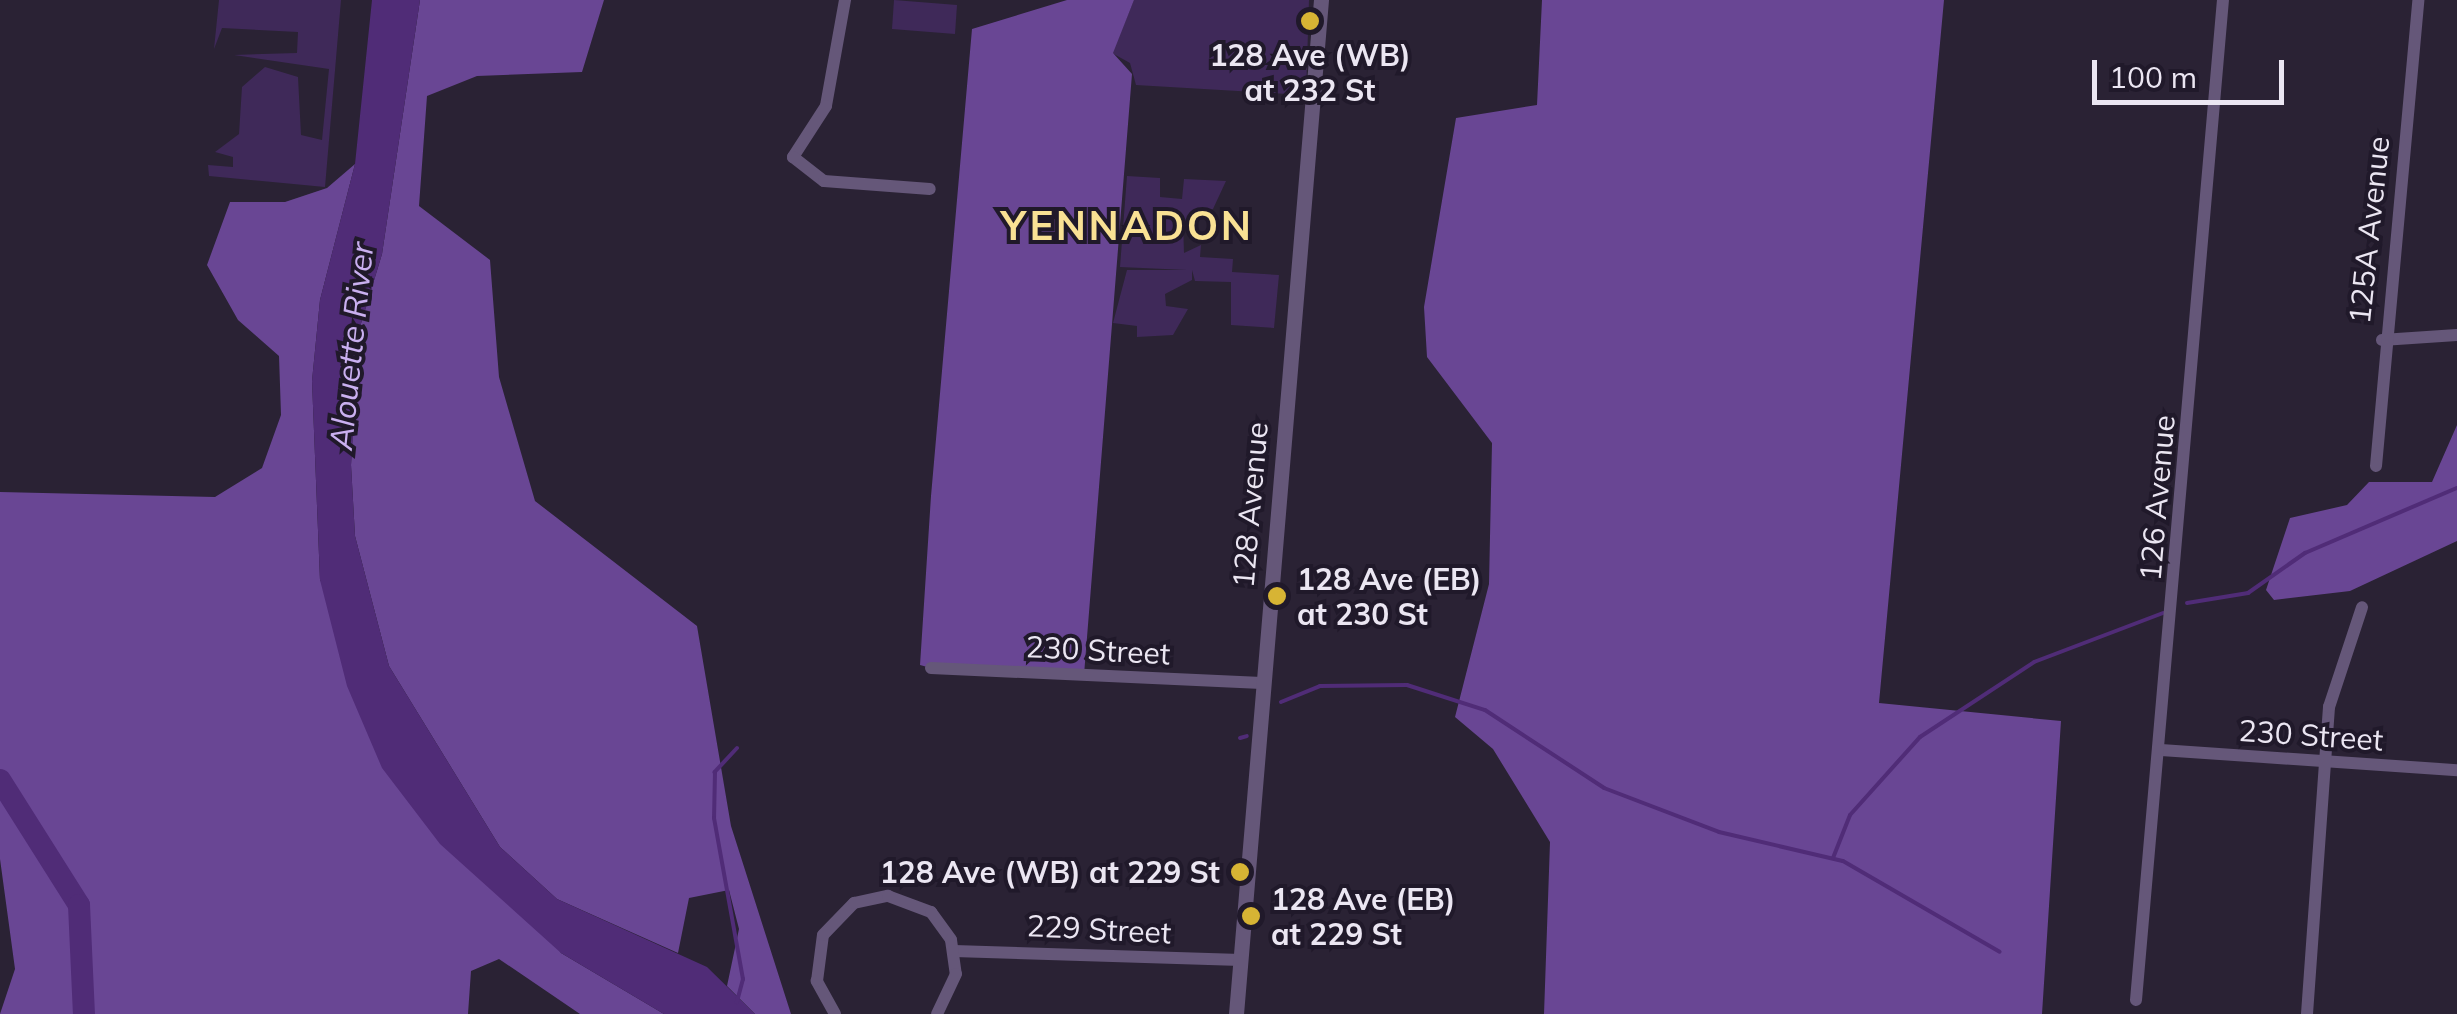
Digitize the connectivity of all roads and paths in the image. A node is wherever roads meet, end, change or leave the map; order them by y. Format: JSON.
{"nodes":[{"id":1,"x":844,"y":0,"type":"edge"},
{"id":2,"x":1322,"y":0,"type":"edge"},
{"id":3,"x":2223,"y":0,"type":"edge"},
{"id":4,"x":2418,"y":0,"type":"edge"},
{"id":5,"x":930,"y":190,"type":"dead end"},
{"id":6,"x":2457,"y":335,"type":"edge"},
{"id":7,"x":2382,"y":340,"type":"junction"},
{"id":8,"x":2376,"y":466,"type":"dead end"},
{"id":9,"x":2362,"y":608,"type":"dead end"},
{"id":10,"x":931,"y":668,"type":"dead end"},
{"id":11,"x":1262,"y":682,"type":"junction"},
{"id":12,"x":2161,"y":750,"type":"junction"},
{"id":13,"x":2325,"y":761,"type":"junction"},
{"id":14,"x":2457,"y":770,"type":"edge"},
{"id":15,"x":954,"y":951,"type":"junction"},
{"id":16,"x":1241,"y":960,"type":"junction"},
{"id":17,"x":2136,"y":1000,"type":"dead end"},
{"id":18,"x":835,"y":1014,"type":"edge"},
{"id":19,"x":937,"y":1014,"type":"edge"},
{"id":20,"x":1236,"y":1014,"type":"edge"},
{"id":21,"x":2306,"y":1014,"type":"edge"}],
"edges":[{"from":1,"to":5,"type":"street"},
{"from":2,"to":11,"type":"street","name":"128 Avenue"},
{"from":3,"to":12,"type":"street","name":"126 Avenue"},
{"from":4,"to":7,"type":"street","name":"125A Avenue"},
{"from":6,"to":7,"type":"street"},
{"from":7,"to":8,"type":"street","name":"125A Avenue"},
{"from":9,"to":13,"type":"street"},
{"from":10,"to":11,"type":"street","name":"230 Street"},
{"from":11,"to":16,"type":"street","name":"128 Avenue"},
{"from":12,"to":13,"type":"street","name":"230 Street"},
{"from":12,"to":17,"type":"street","name":"126 Avenue"},
{"from":13,"to":14,"type":"street","name":"230 Street"},
{"from":13,"to":21,"type":"street"},
{"from":15,"to":16,"type":"street","name":"229 Street"},
{"from":15,"to":18,"type":"street"},
{"from":15,"to":19,"type":"street"},
{"from":16,"to":20,"type":"street","name":"128 Avenue"}]}
